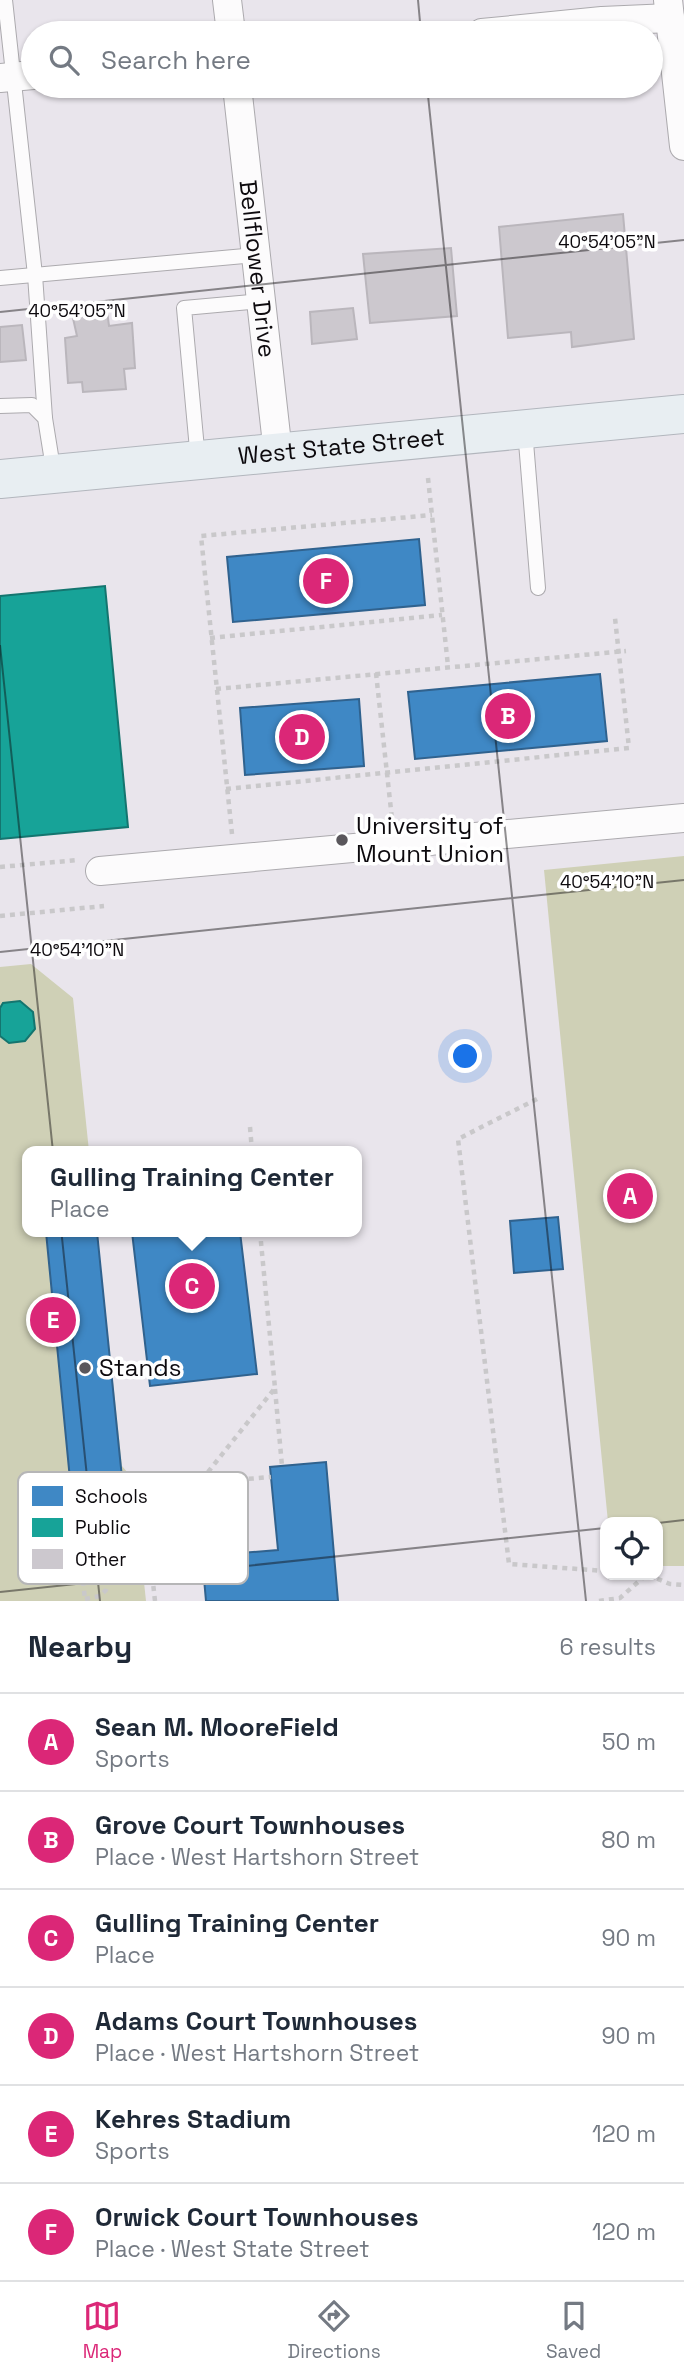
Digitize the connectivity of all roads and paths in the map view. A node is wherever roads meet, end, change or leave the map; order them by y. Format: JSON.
{"nodes":[{"id":1,"x":5,"y":0,"type":"edge"},
{"id":2,"x":227,"y":0,"type":"edge"},
{"id":3,"x":669,"y":9,"type":"edge"},
{"id":4,"x":230,"y":21,"type":"edge"},
{"id":5,"x":576,"y":21,"type":"edge"},
{"id":6,"x":680,"y":65,"type":"edge"},
{"id":7,"x":16,"y":76,"type":"edge"},
{"id":8,"x":238,"y":98,"type":"edge"},
{"id":9,"x":684,"y":146,"type":"edge"},
{"id":10,"x":256,"y":255,"type":"junction"},
{"id":11,"x":35,"y":275,"type":"junction"},
{"id":12,"x":0,"y":278,"type":"edge"},
{"id":13,"x":261,"y":300,"type":"junction"},
{"id":14,"x":0,"y":406,"type":"edge"},
{"id":15,"x":684,"y":414,"type":"edge"},
{"id":16,"x":45,"y":418,"type":"junction"},
{"id":17,"x":525,"y":429,"type":"junction"},
{"id":18,"x":278,"y":453,"type":"junction"},
{"id":19,"x":198,"y":460,"type":"junction"},
{"id":20,"x":54,"y":474,"type":"junction"},
{"id":21,"x":428,"y":478,"type":"dead end"},
{"id":22,"x":0,"y":479,"type":"edge"},
{"id":23,"x":432,"y":515,"type":"junction"},
{"id":24,"x":537,"y":587,"type":"dead end"},
{"id":25,"x":442,"y":615,"type":"junction"},
{"id":26,"x":615,"y":618,"type":"dead end"},
{"id":27,"x":210,"y":638,"type":"junction"},
{"id":28,"x":626,"y":650,"type":"dead end"},
{"id":29,"x":619,"y":651,"type":"junction"},
{"id":30,"x":447,"y":666,"type":"junction"},
{"id":31,"x":376,"y":673,"type":"junction"},
{"id":32,"x":216,"y":689,"type":"junction"},
{"id":33,"x":387,"y":773,"type":"junction"},
{"id":34,"x":226,"y":789,"type":"junction"},
{"id":35,"x":684,"y":818,"type":"edge"},
{"id":36,"x":395,"y":844,"type":"junction"},
{"id":37,"x":235,"y":859,"type":"junction"},
{"id":38,"x":0,"y":867,"type":"edge"},
{"id":39,"x":100,"y":871,"type":"joint"},
{"id":40,"x":104,"y":906,"type":"dead end"},
{"id":41,"x":0,"y":916,"type":"edge"},
{"id":42,"x":537,"y":1099,"type":"dead end"},
{"id":43,"x":250,"y":1127,"type":"dead end"},
{"id":44,"x":252,"y":1146,"type":"edge"},
{"id":45,"x":260,"y":1237,"type":"edge"},
{"id":46,"x":275,"y":1388,"type":"junction"},
{"id":47,"x":282,"y":1466,"type":"dead end"},
{"id":48,"x":208,"y":1472,"type":"edge"},
{"id":49,"x":271,"y":1477,"type":"dead end"},
{"id":50,"x":248,"y":1479,"type":"edge"},
{"id":51,"x":600,"y":1571,"type":"edge"},
{"id":52,"x":641,"y":1580,"type":"edge"},
{"id":53,"x":660,"y":1580,"type":"edge"},
{"id":54,"x":108,"y":1584,"type":"edge"},
{"id":55,"x":684,"y":1585,"type":"edge"},
{"id":56,"x":85,"y":1600,"type":"edge"},
{"id":57,"x":599,"y":1601,"type":"edge"}],
"edges":[{"from":1,"to":7,"type":"lane"},
{"from":2,"to":4,"type":"street"},
{"from":3,"to":5,"type":"street"},
{"from":3,"to":6,"type":"street"},
{"from":6,"to":9,"type":"street"},
{"from":7,"to":11,"type":"lane"},
{"from":8,"to":10,"type":"street","name":"Bellflower Drive"},
{"from":10,"to":11,"type":"lane"},
{"from":10,"to":13,"type":"street","name":"Bellflower Drive"},
{"from":11,"to":12,"type":"lane"},
{"from":11,"to":16,"type":"lane"},
{"from":13,"to":18,"type":"street","name":"Bellflower Drive"},
{"from":13,"to":19,"type":"lane"},
{"from":14,"to":16,"type":"lane"},
{"from":15,"to":17,"type":"highway","name":"West State Street"},
{"from":16,"to":20,"type":"lane"},
{"from":17,"to":18,"type":"highway","name":"West State Street"},
{"from":17,"to":24,"type":"lane"},
{"from":18,"to":19,"type":"highway","name":"West State Street"},
{"from":19,"to":20,"type":"highway","name":"West State Street"},
{"from":20,"to":22,"type":"highway","name":"West State Street"},
{"from":21,"to":23,"type":"path"},
{"from":23,"to":25,"type":"path"},
{"from":23,"to":27,"type":"path"},
{"from":25,"to":27,"type":"path"},
{"from":25,"to":30,"type":"path"},
{"from":26,"to":29,"type":"path"},
{"from":27,"to":32,"type":"path"},
{"from":28,"to":29,"type":"path"},
{"from":29,"to":30,"type":"path"},
{"from":29,"to":33,"type":"path"},
{"from":30,"to":31,"type":"path"},
{"from":31,"to":32,"type":"path"},
{"from":31,"to":33,"type":"path"},
{"from":32,"to":34,"type":"path"},
{"from":33,"to":34,"type":"path"},
{"from":33,"to":36,"type":"path"},
{"from":34,"to":37,"type":"path"},
{"from":35,"to":36,"type":"street"},
{"from":36,"to":37,"type":"street"},
{"from":37,"to":39,"type":"street"},
{"from":38,"to":39,"type":"path"},
{"from":40,"to":41,"type":"path"},
{"from":42,"to":51,"type":"path"},
{"from":43,"to":44,"type":"path"},
{"from":45,"to":46,"type":"path"},
{"from":46,"to":47,"type":"path"},
{"from":46,"to":48,"type":"path"},
{"from":49,"to":50,"type":"path"},
{"from":52,"to":57,"type":"path"},
{"from":53,"to":55,"type":"path"},
{"from":54,"to":56,"type":"path"}]}
